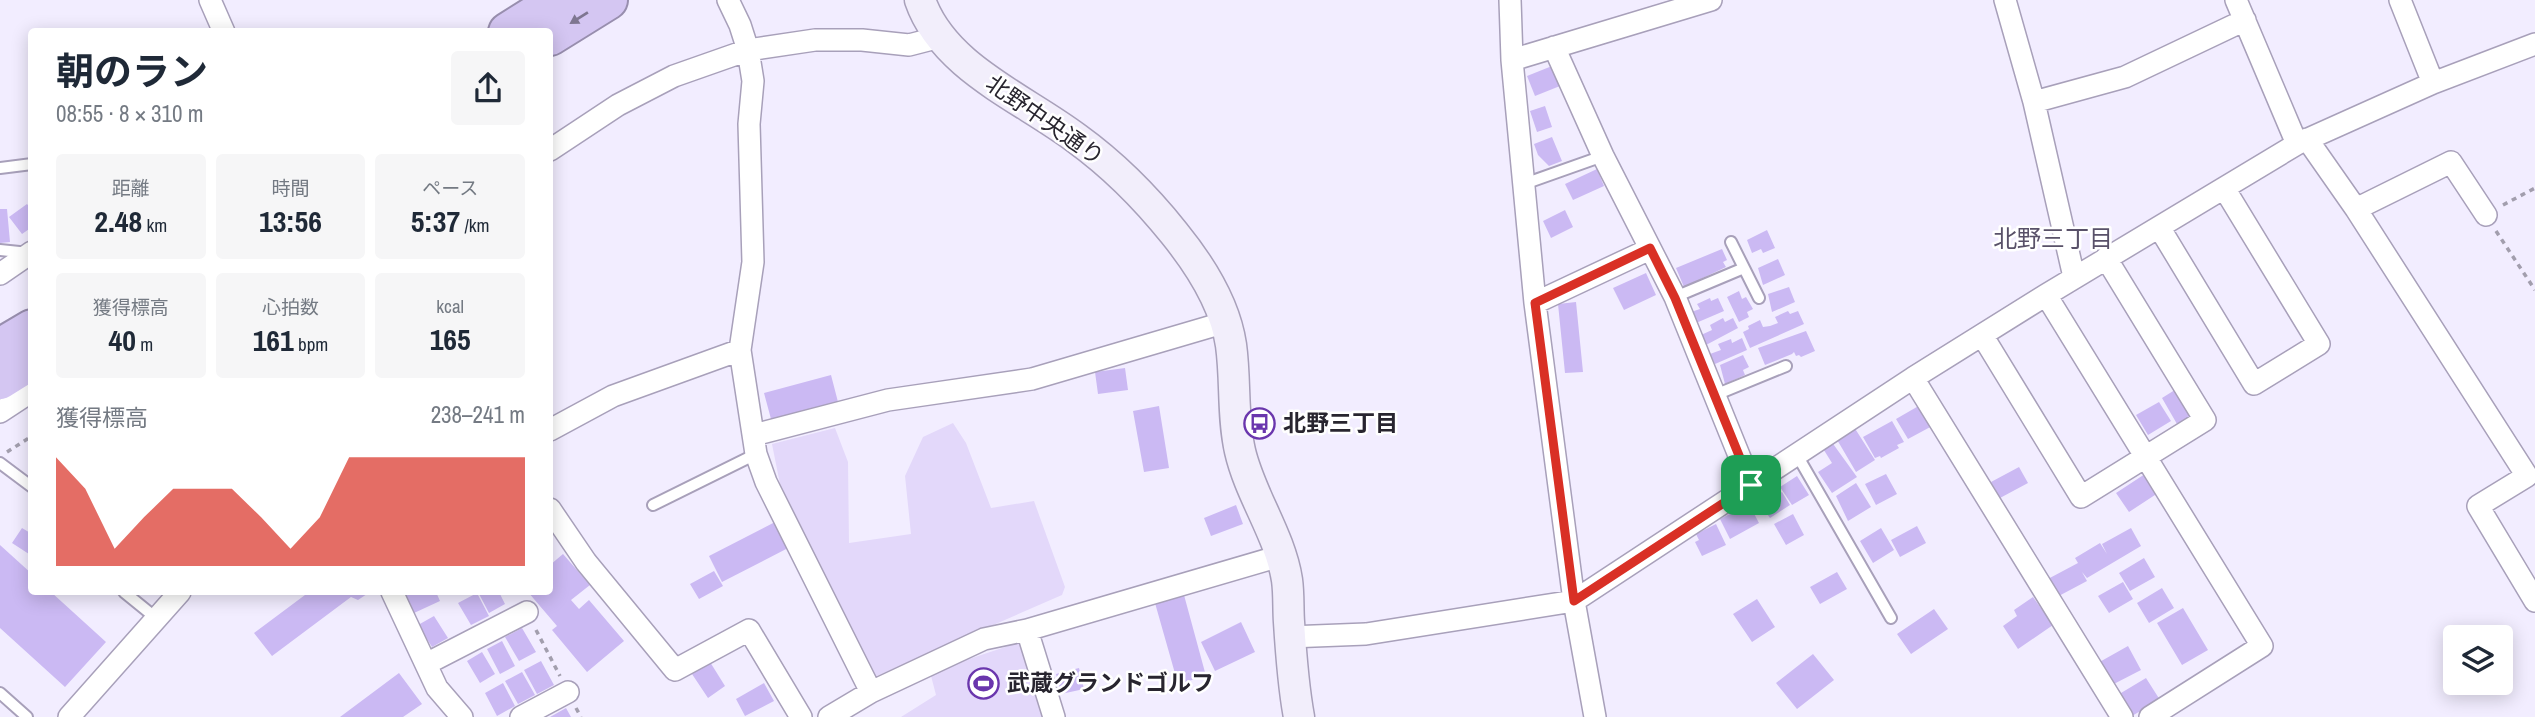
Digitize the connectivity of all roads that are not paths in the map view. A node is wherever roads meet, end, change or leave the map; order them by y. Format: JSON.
{"nodes":[{"id":1,"x":210,"y":0,"type":"edge"},
{"id":2,"x":559,"y":0,"type":"edge"},
{"id":3,"x":608,"y":0,"type":"edge"},
{"id":4,"x":728,"y":0,"type":"edge"},
{"id":5,"x":920,"y":0,"type":"edge"},
{"id":6,"x":1510,"y":0,"type":"edge"},
{"id":7,"x":1711,"y":0,"type":"edge"},
{"id":8,"x":2005,"y":0,"type":"edge"},
{"id":9,"x":2236,"y":0,"type":"edge"},
{"id":10,"x":2400,"y":0,"type":"edge"},
{"id":11,"x":2245,"y":20,"type":"junction"},
{"id":12,"x":222,"y":28,"type":"edge"},
{"id":13,"x":514,"y":28,"type":"edge"},
{"id":14,"x":553,"y":34,"type":"edge"},
{"id":15,"x":940,"y":37,"type":"junction"},
{"id":16,"x":2535,"y":44,"type":"edge"},
{"id":17,"x":1554,"y":47,"type":"junction"},
{"id":18,"x":748,"y":50,"type":"junction"},
{"id":19,"x":1512,"y":60,"type":"junction"},
{"id":20,"x":2433,"y":83,"type":"junction"},
{"id":21,"x":2035,"y":102,"type":"junction"},
{"id":22,"x":2302,"y":141,"type":"junction"},
{"id":23,"x":553,"y":148,"type":"edge"},
{"id":24,"x":1603,"y":156,"type":"junction"},
{"id":25,"x":28,"y":164,"type":"edge"},
{"id":26,"x":0,"y":168,"type":"edge"},
{"id":27,"x":1524,"y":184,"type":"junction"},
{"id":28,"x":2224,"y":188,"type":"junction"},
{"id":29,"x":2356,"y":209,"type":"junction"},
{"id":30,"x":2486,"y":215,"type":"road end"},
{"id":31,"x":2158,"y":227,"type":"junction"},
{"id":32,"x":1731,"y":242,"type":"dead end"},
{"id":33,"x":1650,"y":248,"type":"junction"},
{"id":34,"x":0,"y":250,"type":"edge"},
{"id":35,"x":28,"y":253,"type":"edge"},
{"id":36,"x":28,"y":255,"type":"edge"},
{"id":37,"x":2106,"y":258,"type":"junction"},
{"id":38,"x":1744,"y":268,"type":"junction"},
{"id":39,"x":0,"y":275,"type":"edge"},
{"id":40,"x":2074,"y":277,"type":"junction"},
{"id":41,"x":2046,"y":295,"type":"junction"},
{"id":42,"x":1675,"y":298,"type":"junction"},
{"id":43,"x":1759,"y":298,"type":"dead end"},
{"id":44,"x":1535,"y":303,"type":"junction"},
{"id":45,"x":1226,"y":322,"type":"junction"},
{"id":46,"x":28,"y":330,"type":"edge"},
{"id":47,"x":1982,"y":335,"type":"junction"},
{"id":48,"x":0,"y":348,"type":"edge"},
{"id":49,"x":740,"y":350,"type":"junction"},
{"id":50,"x":28,"y":362,"type":"edge"},
{"id":51,"x":1786,"y":366,"type":"dead end"},
{"id":52,"x":1913,"y":379,"type":"junction"},
{"id":53,"x":0,"y":380,"type":"edge"},
{"id":54,"x":28,"y":394,"type":"edge"},
{"id":55,"x":1715,"y":395,"type":"junction"},
{"id":56,"x":0,"y":412,"type":"edge"},
{"id":57,"x":553,"y":428,"type":"edge"},
{"id":58,"x":755,"y":445,"type":"junction"},
{"id":59,"x":1797,"y":455,"type":"junction"},
{"id":60,"x":2146,"y":457,"type":"junction"},
{"id":61,"x":0,"y":463,"type":"edge"},
{"id":62,"x":28,"y":484,"type":"edge"},
{"id":63,"x":1751,"y":485,"type":"junction"},
{"id":64,"x":653,"y":505,"type":"dead end"},
{"id":65,"x":553,"y":513,"type":"edge"},
{"id":66,"x":1280,"y":556,"type":"junction"},
{"id":67,"x":128,"y":595,"type":"edge"},
{"id":68,"x":177,"y":595,"type":"edge"},
{"id":69,"x":395,"y":595,"type":"edge"},
{"id":70,"x":1574,"y":601,"type":"junction"},
{"id":71,"x":2535,"y":601,"type":"edge"},
{"id":72,"x":527,"y":612,"type":"road end"},
{"id":73,"x":156,"y":618,"type":"junction"},
{"id":74,"x":1891,"y":618,"type":"dead end"},
{"id":75,"x":1027,"y":630,"type":"junction"},
{"id":76,"x":1289,"y":637,"type":"junction"},
{"id":77,"x":426,"y":664,"type":"junction"},
{"id":78,"x":568,"y":692,"type":"road end"},
{"id":79,"x":871,"y":692,"type":"junction"},
{"id":80,"x":0,"y":693,"type":"edge"},
{"id":81,"x":27,"y":717,"type":"edge"},
{"id":82,"x":69,"y":717,"type":"edge"},
{"id":83,"x":462,"y":717,"type":"edge"},
{"id":84,"x":521,"y":717,"type":"edge"},
{"id":85,"x":801,"y":717,"type":"edge"},
{"id":86,"x":829,"y":717,"type":"edge"},
{"id":87,"x":1054,"y":717,"type":"edge"},
{"id":88,"x":1298,"y":717,"type":"edge"},
{"id":89,"x":1595,"y":717,"type":"edge"},
{"id":90,"x":2122,"y":717,"type":"edge"},
{"id":91,"x":2150,"y":717,"type":"edge"}],
"edges":[{"from":1,"to":12,"type":"street"},
{"from":2,"to":13,"type":"highway"},
{"from":3,"to":14,"type":"highway","one_way":true},
{"from":4,"to":18,"type":"street"},
{"from":5,"to":15,"type":"street","name":"北野中央通り"},
{"from":6,"to":19,"type":"street"},
{"from":7,"to":17,"type":"street"},
{"from":8,"to":21,"type":"street"},
{"from":9,"to":11,"type":"street"},
{"from":10,"to":20,"type":"street"},
{"from":11,"to":21,"type":"street"},
{"from":11,"to":22,"type":"street"},
{"from":15,"to":18,"type":"street"},
{"from":15,"to":45,"type":"street","name":"北野中央通り"},
{"from":16,"to":20,"type":"street"},
{"from":17,"to":19,"type":"street"},
{"from":17,"to":24,"type":"street"},
{"from":18,"to":23,"type":"street"},
{"from":18,"to":49,"type":"street"},
{"from":19,"to":27,"type":"street"},
{"from":20,"to":22,"type":"street"},
{"from":21,"to":40,"type":"street"},
{"from":22,"to":28,"type":"street"},
{"from":22,"to":29,"type":"street"},
{"from":24,"to":27,"type":"lane"},
{"from":24,"to":33,"type":"street"},
{"from":25,"to":26,"type":"lane"},
{"from":27,"to":44,"type":"street"},
{"from":28,"to":31,"type":"street"},
{"from":28,"to":31,"type":"street"},
{"from":29,"to":30,"type":"street"},
{"from":29,"to":71,"type":"street"},
{"from":31,"to":37,"type":"street"},
{"from":32,"to":38,"type":"lane"},
{"from":33,"to":42,"type":"street"},
{"from":33,"to":44,"type":"street"},
{"from":34,"to":35,"type":"lane"},
{"from":36,"to":39,"type":"street"},
{"from":37,"to":40,"type":"street"},
{"from":37,"to":60,"type":"street"},
{"from":38,"to":42,"type":"lane"},
{"from":38,"to":43,"type":"lane"},
{"from":40,"to":41,"type":"street"},
{"from":41,"to":47,"type":"street"},
{"from":41,"to":60,"type":"street"},
{"from":42,"to":55,"type":"street"},
{"from":44,"to":70,"type":"street"},
{"from":45,"to":58,"type":"street"},
{"from":45,"to":66,"type":"street","name":"北野中央通り"},
{"from":46,"to":48,"type":"highway"},
{"from":47,"to":52,"type":"street"},
{"from":47,"to":60,"type":"street"},
{"from":49,"to":57,"type":"street"},
{"from":49,"to":58,"type":"street"},
{"from":50,"to":53,"type":"highway"},
{"from":51,"to":55,"type":"lane"},
{"from":52,"to":59,"type":"street"},
{"from":52,"to":90,"type":"street"},
{"from":54,"to":56,"type":"street"},
{"from":55,"to":63,"type":"street"},
{"from":58,"to":64,"type":"lane"},
{"from":58,"to":79,"type":"street"},
{"from":59,"to":63,"type":"street"},
{"from":59,"to":74,"type":"lane"},
{"from":60,"to":91,"type":"street"},
{"from":61,"to":62,"type":"lane"},
{"from":63,"to":70,"type":"street"},
{"from":65,"to":85,"type":"street"},
{"from":66,"to":75,"type":"street"},
{"from":66,"to":76,"type":"street","name":"北野中央通り"},
{"from":67,"to":73,"type":"lane"},
{"from":68,"to":73,"type":"street"},
{"from":69,"to":77,"type":"street"},
{"from":70,"to":76,"type":"street"},
{"from":70,"to":89,"type":"street"},
{"from":72,"to":77,"type":"street"},
{"from":73,"to":82,"type":"street"},
{"from":75,"to":79,"type":"street"},
{"from":75,"to":87,"type":"street"},
{"from":76,"to":88,"type":"street","name":"北野中央通り"},
{"from":77,"to":83,"type":"street"},
{"from":78,"to":84,"type":"street"},
{"from":79,"to":86,"type":"street"},
{"from":80,"to":81,"type":"lane"}]}
